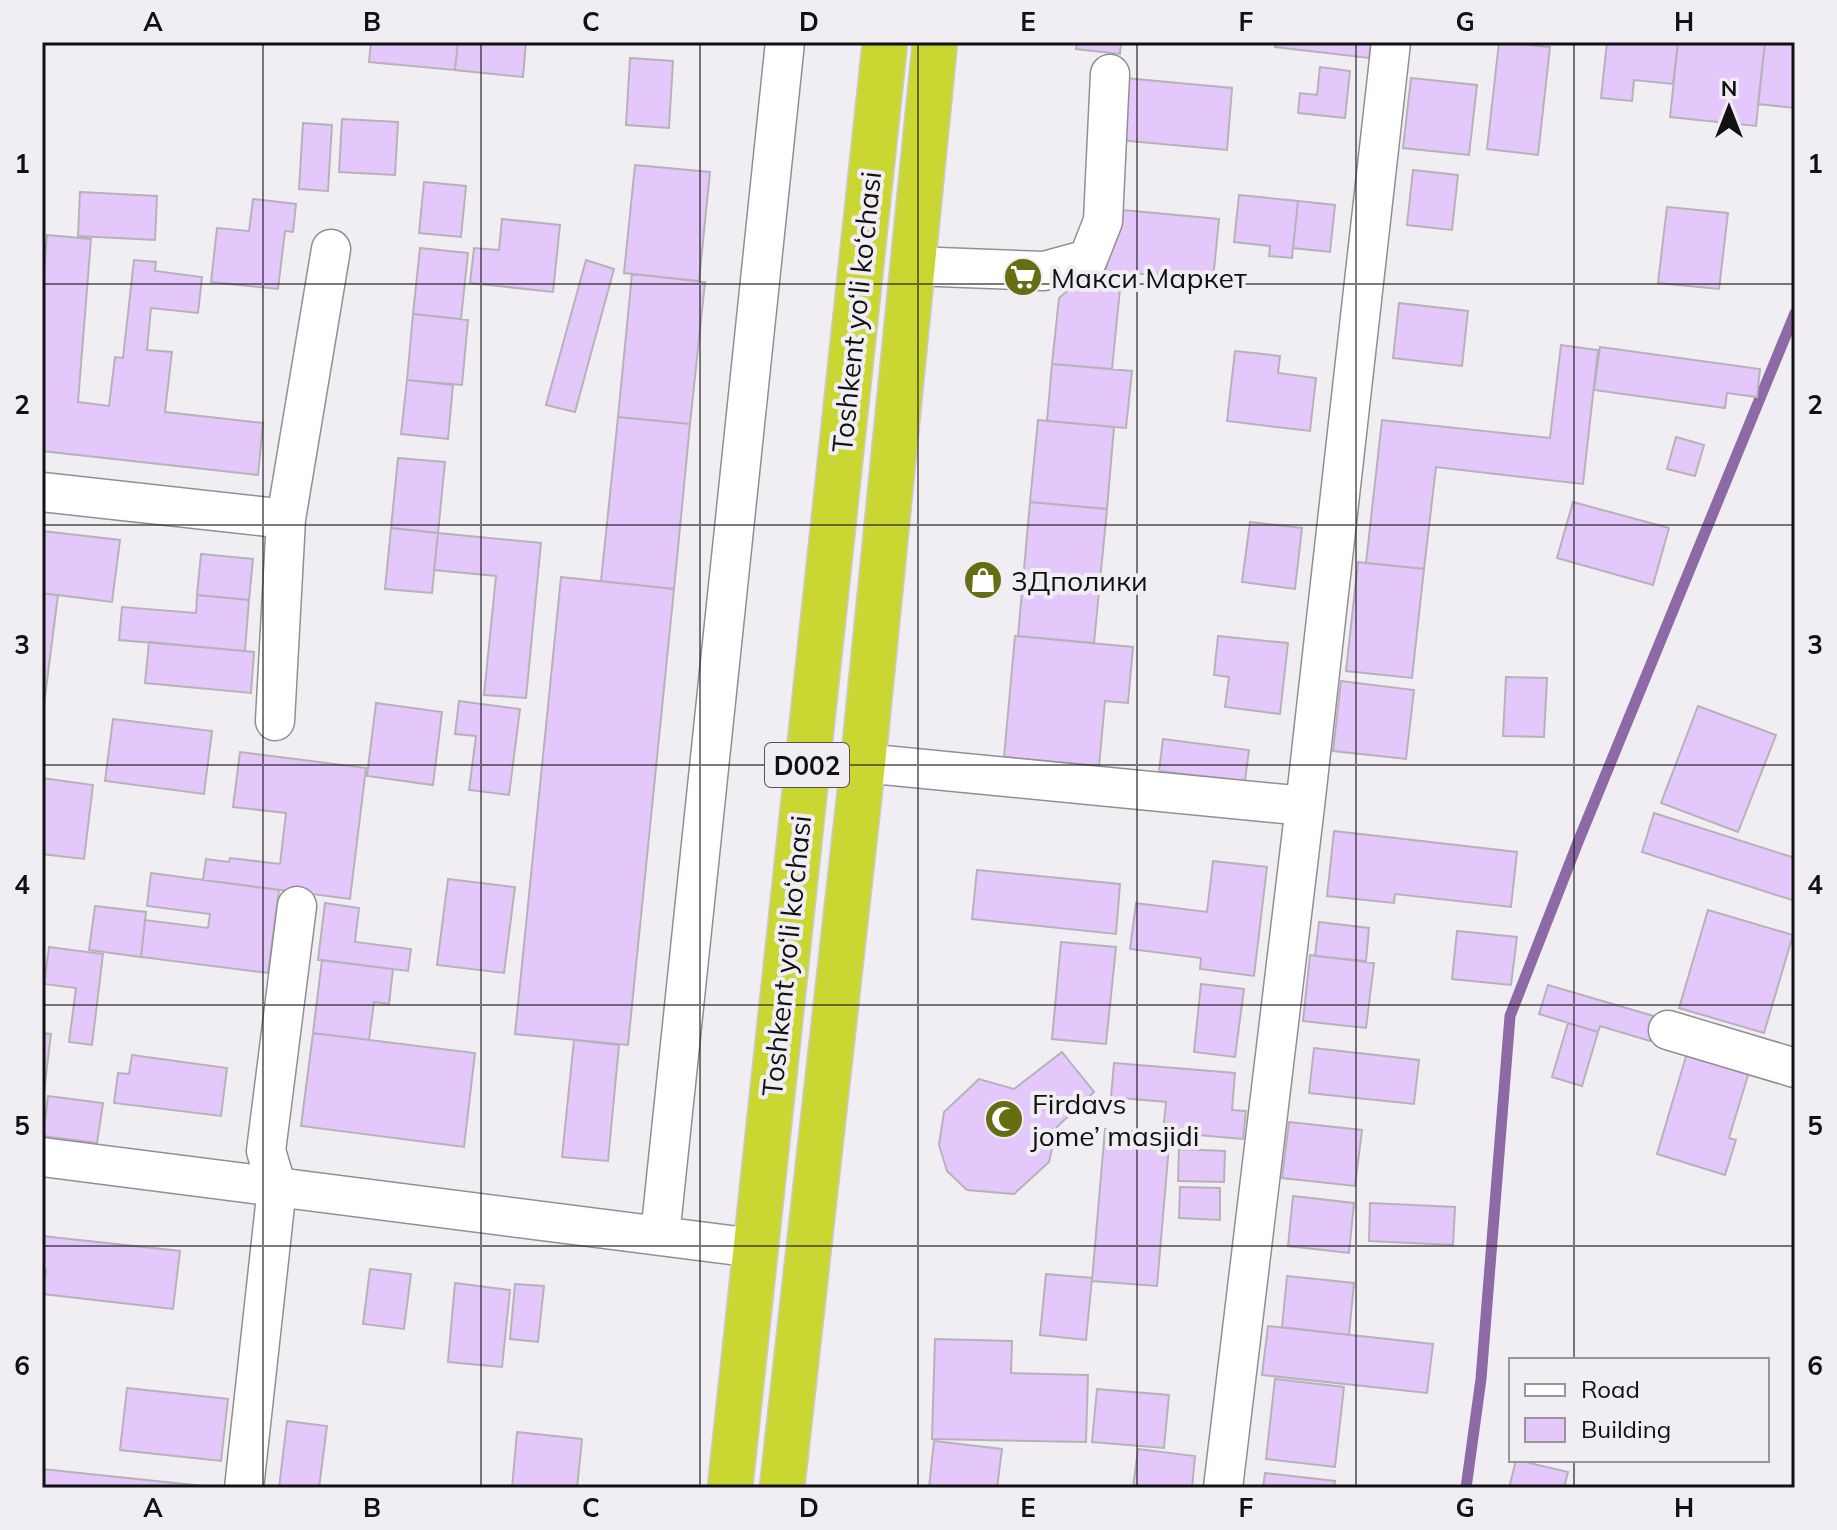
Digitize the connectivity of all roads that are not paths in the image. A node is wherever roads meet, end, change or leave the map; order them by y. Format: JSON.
{"nodes":[{"id":1,"x":785,"y":42,"type":"edge"},
{"id":2,"x":885,"y":42,"type":"edge"},
{"id":3,"x":935,"y":42,"type":"edge"},
{"id":4,"x":1391,"y":42,"type":"edge"},
{"id":5,"x":1110,"y":74,"type":"dead end"},
{"id":6,"x":331,"y":249,"type":"dead end"},
{"id":7,"x":912,"y":266,"type":"junction"},
{"id":8,"x":42,"y":492,"type":"edge"},
{"id":9,"x":286,"y":519,"type":"junction"},
{"id":10,"x":275,"y":721,"type":"dead end"},
{"id":11,"x":863,"y":763,"type":"junction"},
{"id":12,"x":1305,"y":806,"type":"junction"},
{"id":13,"x":297,"y":906,"type":"dead end"},
{"id":14,"x":1668,"y":1030,"type":"dead end"},
{"id":15,"x":1795,"y":1068,"type":"edge"},
{"id":16,"x":42,"y":1157,"type":"edge"},
{"id":17,"x":277,"y":1187,"type":"junction"},
{"id":18,"x":660,"y":1236,"type":"junction"},
{"id":19,"x":754,"y":1248,"type":"junction"},
{"id":20,"x":244,"y":1488,"type":"edge"},
{"id":21,"x":730,"y":1488,"type":"edge"},
{"id":22,"x":782,"y":1488,"type":"edge"},
{"id":23,"x":1223,"y":1488,"type":"edge"}],
"edges":[{"from":1,"to":18,"type":"street"},
{"from":2,"to":19,"type":"highway","name":"Toshkent yo‘li ko‘chasi","number":"D002"},
{"from":3,"to":7,"type":"highway","name":"Toshkent yo‘li ko‘chasi","number":"D002"},
{"from":4,"to":12,"type":"street"},
{"from":5,"to":7,"type":"street"},
{"from":6,"to":9,"type":"street"},
{"from":7,"to":11,"type":"highway","name":"Toshkent yo‘li ko‘chasi","number":"D002"},
{"from":8,"to":9,"type":"street"},
{"from":9,"to":10,"type":"street"},
{"from":11,"to":12,"type":"street"},
{"from":11,"to":22,"type":"highway","name":"Toshkent yo‘li ko‘chasi","number":"D002"},
{"from":12,"to":23,"type":"street"},
{"from":13,"to":17,"type":"street"},
{"from":14,"to":15,"type":"street"},
{"from":16,"to":17,"type":"street"},
{"from":17,"to":18,"type":"street"},
{"from":17,"to":20,"type":"street"},
{"from":18,"to":19,"type":"street"},
{"from":19,"to":21,"type":"highway","name":"Toshkent yo‘li ko‘chasi","number":"D002"}]}
